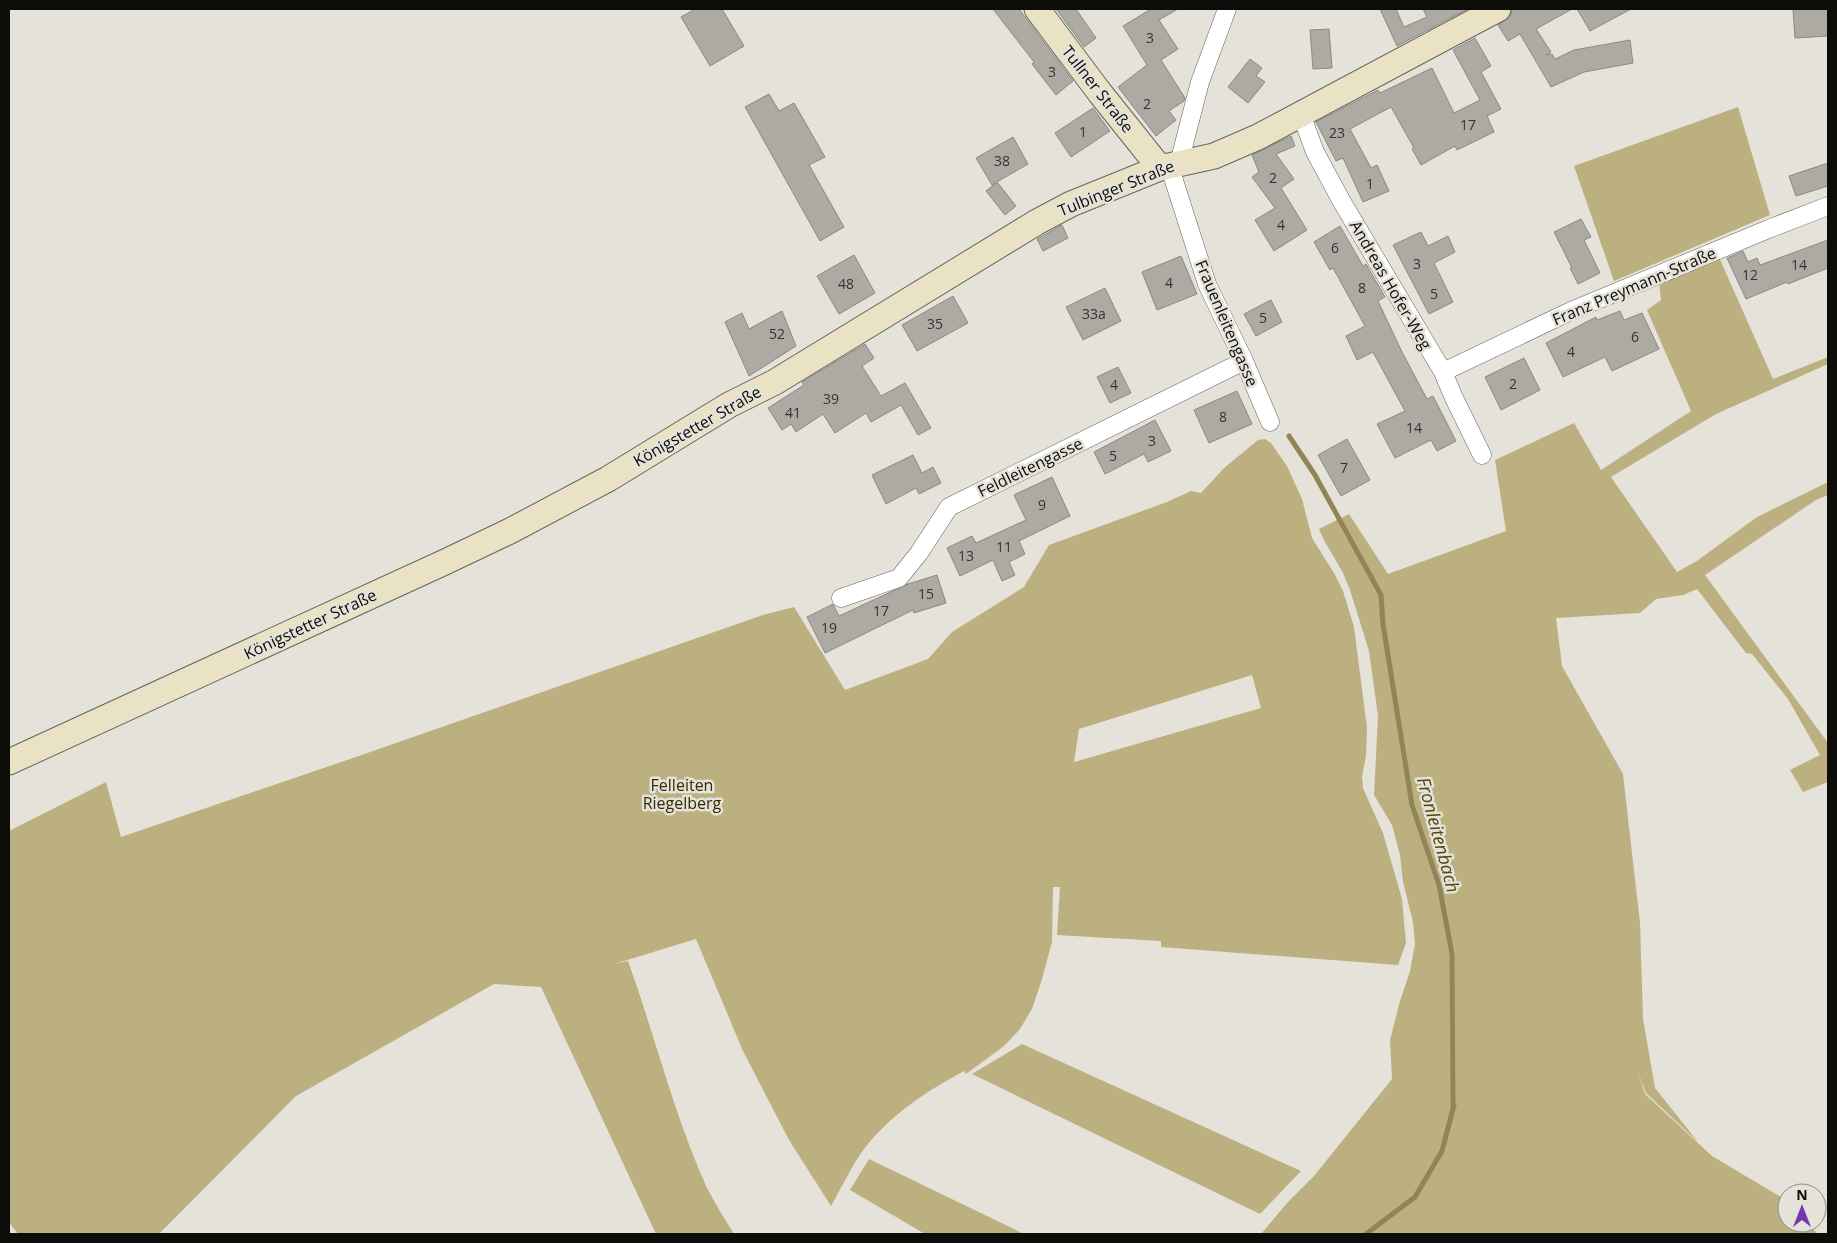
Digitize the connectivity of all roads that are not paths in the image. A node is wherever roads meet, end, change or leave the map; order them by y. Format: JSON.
{"nodes":[{"id":1,"x":1037,"y":9,"type":"edge"},
{"id":2,"x":1227,"y":9,"type":"edge"},
{"id":3,"x":1498,"y":9,"type":"edge"},
{"id":4,"x":1301,"y":114,"type":"junction"},
{"id":5,"x":1169,"y":166,"type":"junction"},
{"id":6,"x":1828,"y":206,"type":"edge"},
{"id":7,"x":1244,"y":361,"type":"junction"},
{"id":8,"x":1443,"y":372,"type":"junction"},
{"id":9,"x":775,"y":382,"type":"joint"},
{"id":10,"x":1270,"y":422,"type":"dead end"},
{"id":11,"x":1482,"y":455,"type":"dead end"},
{"id":12,"x":841,"y":598,"type":"dead end"},
{"id":13,"x":9,"y":762,"type":"edge"}],
"edges":[{"from":1,"to":5,"type":"main road","name":"Tullner Straße"},
{"from":2,"to":5,"type":"street"},
{"from":3,"to":4,"type":"main road","name":"Tulbinger Straße"},
{"from":4,"to":5,"type":"main road","name":"Tulbinger Straße"},
{"from":4,"to":8,"type":"street","name":"Andreas Hofer-Weg"},
{"from":5,"to":7,"type":"street","name":"Frauenleitengasse"},
{"from":5,"to":9,"type":"main road","name":"Tulbinger Straße"},
{"from":6,"to":8,"type":"street","name":"Franz Preymann-Straße"},
{"from":7,"to":10,"type":"street","name":"Frauenleitengasse"},
{"from":7,"to":12,"type":"street","name":"Feldleitengasse"},
{"from":8,"to":11,"type":"street","name":"Andreas Hofer-Weg"},
{"from":9,"to":13,"type":"main road","name":"Königstetter Straße"}]}
